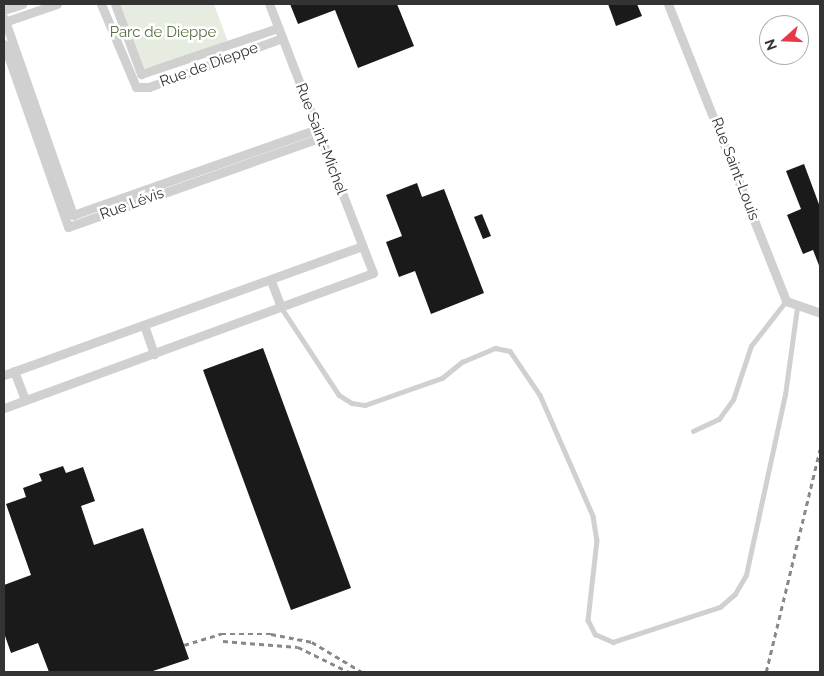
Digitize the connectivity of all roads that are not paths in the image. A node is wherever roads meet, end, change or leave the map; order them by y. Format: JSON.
{"nodes":[{"id":1,"x":22,"y":4,"type":"edge"},
{"id":2,"x":57,"y":4,"type":"edge"},
{"id":3,"x":101,"y":4,"type":"edge"},
{"id":4,"x":115,"y":4,"type":"edge"},
{"id":5,"x":269,"y":4,"type":"edge"},
{"id":6,"x":668,"y":4,"type":"edge"},
{"id":7,"x":4,"y":10,"type":"edge"},
{"id":8,"x":4,"y":21,"type":"edge"},
{"id":9,"x":278,"y":28,"type":"junction"},
{"id":10,"x":282,"y":38,"type":"junction"},
{"id":11,"x":4,"y":44,"type":"edge"},
{"id":12,"x":141,"y":74,"type":"junction"},
{"id":13,"x":136,"y":87,"type":"junction"},
{"id":14,"x":34,"y":118,"type":"junction"},
{"id":15,"x":317,"y":129,"type":"junction"},
{"id":16,"x":320,"y":138,"type":"junction"},
{"id":17,"x":194,"y":172,"type":"junction"},
{"id":18,"x":197,"y":182,"type":"junction"},
{"id":19,"x":73,"y":215,"type":"junction"},
{"id":20,"x":68,"y":227,"type":"junction"},
{"id":21,"x":363,"y":246,"type":"junction"},
{"id":22,"x":271,"y":281,"type":"junction"},
{"id":23,"x":786,"y":301,"type":"junction"},
{"id":24,"x":281,"y":307,"type":"junction"},
{"id":25,"x":797,"y":307,"type":"junction"},
{"id":26,"x":820,"y":313,"type":"edge"},
{"id":27,"x":144,"y":325,"type":"junction"},
{"id":28,"x":154,"y":354,"type":"junction"},
{"id":29,"x":14,"y":371,"type":"junction"},
{"id":30,"x":4,"y":375,"type":"edge"},
{"id":31,"x":25,"y":400,"type":"junction"},
{"id":32,"x":4,"y":408,"type":"edge"},
{"id":33,"x":693,"y":431,"type":"dead end"}],
"edges":[{"from":1,"to":7,"type":"street"},
{"from":2,"to":8,"type":"street"},
{"from":3,"to":13,"type":"street"},
{"from":4,"to":12,"type":"street","name":"Rue de Dieppe"},
{"from":5,"to":9,"type":"street","name":"Rue Saint-Michel"},
{"from":6,"to":23,"type":"street","name":"Rue Saint-Louis"},
{"from":8,"to":14,"type":"street"},
{"from":9,"to":10,"type":"street","name":"Rue Saint-Michel"},
{"from":9,"to":12,"type":"street","name":"Rue de Dieppe"},
{"from":10,"to":13,"type":"street","name":"Rue de Dieppe"},
{"from":10,"to":15,"type":"street","name":"Rue Saint-Michel"},
{"from":11,"to":14,"type":"street"},
{"from":12,"to":13,"type":"street","name":"Rue de Dieppe"},
{"from":14,"to":19,"type":"street"},
{"from":14,"to":20,"type":"street"},
{"from":15,"to":16,"type":"street","name":"Rue Saint-Michel"},
{"from":15,"to":17,"type":"street","name":"Rue Lévis"},
{"from":16,"to":18,"type":"street","name":"Rue Lévis"},
{"from":16,"to":21,"type":"street","name":"Rue Saint-Michel"},
{"from":17,"to":18,"type":"street"},
{"from":17,"to":19,"type":"street","name":"Rue Lévis"},
{"from":18,"to":20,"type":"street","name":"Rue Lévis"},
{"from":19,"to":20,"type":"street"},
{"from":21,"to":22,"type":"street"},
{"from":21,"to":24,"type":"street","name":"Rue Saint-Michel"},
{"from":22,"to":24,"type":"street"},
{"from":22,"to":27,"type":"street"},
{"from":23,"to":25,"type":"street"},
{"from":23,"to":33,"type":"lane"},
{"from":24,"to":25,"type":"lane"},
{"from":24,"to":28,"type":"street"},
{"from":25,"to":26,"type":"street"},
{"from":27,"to":28,"type":"street"},
{"from":27,"to":29,"type":"street"},
{"from":28,"to":31,"type":"street"},
{"from":29,"to":30,"type":"street"},
{"from":29,"to":31,"type":"street"},
{"from":31,"to":32,"type":"street"}]}
